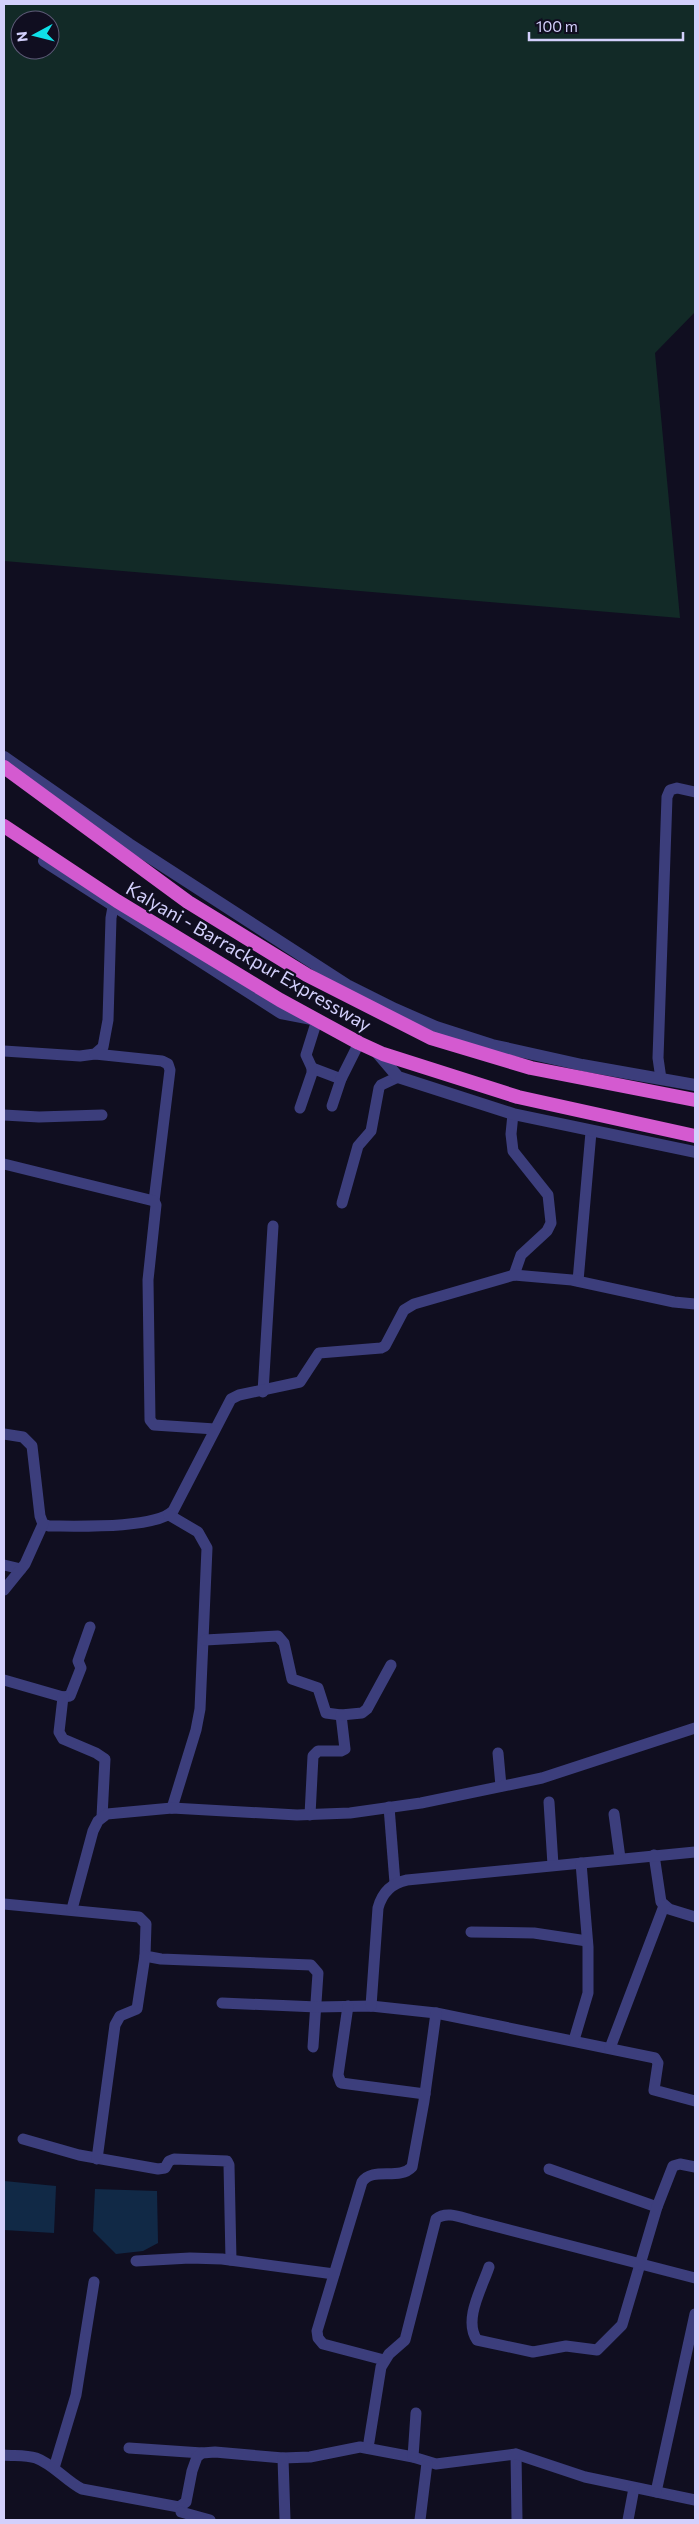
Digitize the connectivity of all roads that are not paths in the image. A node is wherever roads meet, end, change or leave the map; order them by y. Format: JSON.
{"nodes":[{"id":1,"x":4,"y":757,"type":"edge"},
{"id":2,"x":4,"y":767,"type":"edge"},
{"id":3,"x":695,"y":792,"type":"edge"},
{"id":4,"x":4,"y":826,"type":"edge"},
{"id":5,"x":4,"y":834,"type":"edge"},
{"id":6,"x":115,"y":904,"type":"junction"},
{"id":7,"x":317,"y":1020,"type":"junction"},
{"id":8,"x":359,"y":1043,"type":"junction"},
{"id":9,"x":4,"y":1050,"type":"edge"},
{"id":10,"x":375,"y":1050,"type":"junction"},
{"id":11,"x":96,"y":1054,"type":"junction"},
{"id":12,"x":312,"y":1068,"type":"junction"},
{"id":13,"x":398,"y":1077,"type":"junction"},
{"id":14,"x":341,"y":1079,"type":"junction"},
{"id":15,"x":661,"y":1079,"type":"junction"},
{"id":16,"x":695,"y":1086,"type":"edge"},
{"id":17,"x":695,"y":1100,"type":"edge"},
{"id":18,"x":332,"y":1106,"type":"dead end"},
{"id":19,"x":300,"y":1108,"type":"dead end"},
{"id":20,"x":513,"y":1114,"type":"junction"},
{"id":21,"x":4,"y":1115,"type":"edge"},
{"id":22,"x":102,"y":1115,"type":"dead end"},
{"id":23,"x":591,"y":1132,"type":"junction"},
{"id":24,"x":695,"y":1136,"type":"edge"},
{"id":25,"x":695,"y":1152,"type":"edge"},
{"id":26,"x":4,"y":1164,"type":"edge"},
{"id":27,"x":154,"y":1201,"type":"junction"},
{"id":28,"x":342,"y":1203,"type":"dead end"},
{"id":29,"x":273,"y":1226,"type":"dead end"},
{"id":30,"x":514,"y":1275,"type":"junction"},
{"id":31,"x":578,"y":1281,"type":"junction"},
{"id":32,"x":695,"y":1304,"type":"edge"},
{"id":33,"x":263,"y":1392,"type":"junction"},
{"id":34,"x":215,"y":1429,"type":"junction"},
{"id":35,"x":4,"y":1434,"type":"edge"},
{"id":36,"x":169,"y":1515,"type":"junction"},
{"id":37,"x":43,"y":1524,"type":"junction"},
{"id":38,"x":4,"y":1565,"type":"edge"},
{"id":39,"x":21,"y":1569,"type":"junction"},
{"id":40,"x":4,"y":1590,"type":"edge"},
{"id":41,"x":90,"y":1627,"type":"dead end"},
{"id":42,"x":205,"y":1640,"type":"junction"},
{"id":43,"x":390,"y":1665,"type":"dead end"},
{"id":44,"x":4,"y":1680,"type":"edge"},
{"id":45,"x":63,"y":1697,"type":"junction"},
{"id":46,"x":341,"y":1715,"type":"junction"},
{"id":47,"x":695,"y":1728,"type":"edge"},
{"id":48,"x":498,"y":1753,"type":"dead end"},
{"id":49,"x":501,"y":1786,"type":"junction"},
{"id":50,"x":549,"y":1802,"type":"dead end"},
{"id":51,"x":389,"y":1807,"type":"junction"},
{"id":52,"x":172,"y":1808,"type":"junction"},
{"id":53,"x":614,"y":1814,"type":"dead end"},
{"id":54,"x":310,"y":1815,"type":"junction"},
{"id":55,"x":102,"y":1817,"type":"junction"},
{"id":56,"x":695,"y":1852,"type":"edge"},
{"id":57,"x":654,"y":1855,"type":"junction"},
{"id":58,"x":620,"y":1858,"type":"junction"},
{"id":59,"x":582,"y":1863,"type":"junction"},
{"id":60,"x":553,"y":1865,"type":"junction"},
{"id":61,"x":395,"y":1883,"type":"junction"},
{"id":62,"x":4,"y":1904,"type":"edge"},
{"id":63,"x":664,"y":1906,"type":"junction"},
{"id":64,"x":72,"y":1909,"type":"junction"},
{"id":65,"x":695,"y":1917,"type":"edge"},
{"id":66,"x":471,"y":1932,"type":"dead end"},
{"id":67,"x":587,"y":1940,"type":"junction"},
{"id":68,"x":145,"y":1956,"type":"junction"},
{"id":69,"x":222,"y":2003,"type":"dead end"},
{"id":70,"x":348,"y":2006,"type":"junction"},
{"id":71,"x":371,"y":2006,"type":"junction"},
{"id":72,"x":317,"y":2008,"type":"junction"},
{"id":73,"x":436,"y":2013,"type":"junction"},
{"id":74,"x":574,"y":2040,"type":"junction"},
{"id":75,"x":313,"y":2047,"type":"dead end"},
{"id":76,"x":610,"y":2048,"type":"junction"},
{"id":77,"x":425,"y":2094,"type":"junction"},
{"id":78,"x":695,"y":2101,"type":"edge"},
{"id":79,"x":23,"y":2139,"type":"dead end"},
{"id":80,"x":97,"y":2159,"type":"junction"},
{"id":81,"x":695,"y":2167,"type":"edge"},
{"id":82,"x":548,"y":2169,"type":"dead end"},
{"id":83,"x":657,"y":2207,"type":"junction"},
{"id":84,"x":232,"y":2260,"type":"junction"},
{"id":85,"x":136,"y":2261,"type":"dead end"},
{"id":86,"x":640,"y":2266,"type":"junction"},
{"id":87,"x":489,"y":2267,"type":"dead end"},
{"id":88,"x":334,"y":2274,"type":"junction"},
{"id":89,"x":695,"y":2278,"type":"edge"},
{"id":90,"x":94,"y":2282,"type":"dead end"},
{"id":91,"x":695,"y":2314,"type":"edge"},
{"id":92,"x":384,"y":2360,"type":"junction"},
{"id":93,"x":416,"y":2413,"type":"dead end"},
{"id":94,"x":129,"y":2448,"type":"dead end"},
{"id":95,"x":368,"y":2448,"type":"junction"},
{"id":96,"x":202,"y":2453,"type":"junction"},
{"id":97,"x":516,"y":2454,"type":"junction"},
{"id":98,"x":4,"y":2455,"type":"edge"},
{"id":99,"x":413,"y":2457,"type":"junction"},
{"id":100,"x":282,"y":2458,"type":"junction"},
{"id":101,"x":427,"y":2463,"type":"junction"},
{"id":102,"x":54,"y":2468,"type":"junction"},
{"id":103,"x":634,"y":2488,"type":"junction"},
{"id":104,"x":656,"y":2492,"type":"junction"},
{"id":105,"x":695,"y":2500,"type":"edge"},
{"id":106,"x":181,"y":2513,"type":"edge"},
{"id":107,"x":210,"y":2520,"type":"edge"},
{"id":108,"x":285,"y":2520,"type":"edge"},
{"id":109,"x":420,"y":2520,"type":"edge"},
{"id":110,"x":517,"y":2520,"type":"edge"},
{"id":111,"x":628,"y":2520,"type":"edge"}],
"edges":[{"from":1,"to":15,"type":"street"},
{"from":2,"to":17,"type":"highway","name":"Kalyani - Barrackpur Expressway"},
{"from":3,"to":15,"type":"street"},
{"from":4,"to":6,"type":"highway","name":"Kalyani - Barrackpur Expressway"},
{"from":5,"to":6,"type":"street"},
{"from":6,"to":7,"type":"highway","name":"Kalyani - Barrackpur Expressway"},
{"from":6,"to":11,"type":"street"},
{"from":7,"to":8,"type":"highway","name":"Kalyani - Barrackpur Expressway"},
{"from":7,"to":12,"type":"street"},
{"from":8,"to":10,"type":"highway","name":"Kalyani - Barrackpur Expressway"},
{"from":8,"to":14,"type":"street"},
{"from":9,"to":11,"type":"street"},
{"from":10,"to":13,"type":"street"},
{"from":10,"to":24,"type":"highway","name":"Kalyani - Barrackpur Expressway"},
{"from":11,"to":27,"type":"street"},
{"from":12,"to":14,"type":"street"},
{"from":12,"to":19,"type":"street"},
{"from":13,"to":20,"type":"street"},
{"from":13,"to":28,"type":"street"},
{"from":14,"to":18,"type":"street"},
{"from":15,"to":16,"type":"street"},
{"from":20,"to":23,"type":"street"},
{"from":20,"to":30,"type":"street"},
{"from":21,"to":22,"type":"street"},
{"from":23,"to":25,"type":"street"},
{"from":23,"to":31,"type":"street"},
{"from":26,"to":27,"type":"street"},
{"from":27,"to":34,"type":"street"},
{"from":29,"to":33,"type":"street"},
{"from":30,"to":31,"type":"street"},
{"from":30,"to":33,"type":"street"},
{"from":31,"to":32,"type":"street"},
{"from":33,"to":34,"type":"street"},
{"from":34,"to":36,"type":"street"},
{"from":35,"to":37,"type":"street"},
{"from":36,"to":37,"type":"street"},
{"from":36,"to":42,"type":"street"},
{"from":37,"to":39,"type":"street"},
{"from":38,"to":39,"type":"street"},
{"from":39,"to":40,"type":"street"},
{"from":41,"to":45,"type":"street"},
{"from":42,"to":46,"type":"street"},
{"from":42,"to":52,"type":"street"},
{"from":43,"to":46,"type":"street"},
{"from":44,"to":45,"type":"street"},
{"from":45,"to":55,"type":"street"},
{"from":46,"to":54,"type":"street"},
{"from":47,"to":49,"type":"street"},
{"from":48,"to":49,"type":"street"},
{"from":49,"to":51,"type":"street"},
{"from":50,"to":60,"type":"street"},
{"from":51,"to":54,"type":"street"},
{"from":51,"to":61,"type":"street"},
{"from":52,"to":54,"type":"street"},
{"from":52,"to":55,"type":"street"},
{"from":53,"to":58,"type":"street"},
{"from":55,"to":64,"type":"street"},
{"from":56,"to":57,"type":"street"},
{"from":57,"to":58,"type":"street"},
{"from":57,"to":63,"type":"street"},
{"from":58,"to":59,"type":"street"},
{"from":59,"to":60,"type":"street"},
{"from":59,"to":67,"type":"street"},
{"from":60,"to":61,"type":"street"},
{"from":61,"to":71,"type":"street"},
{"from":62,"to":64,"type":"street"},
{"from":63,"to":65,"type":"street"},
{"from":63,"to":76,"type":"street"},
{"from":64,"to":68,"type":"street"},
{"from":66,"to":67,"type":"street"},
{"from":67,"to":74,"type":"street"},
{"from":68,"to":72,"type":"street"},
{"from":68,"to":80,"type":"street"},
{"from":69,"to":72,"type":"street"},
{"from":70,"to":71,"type":"street"},
{"from":70,"to":72,"type":"street"},
{"from":70,"to":77,"type":"street"},
{"from":71,"to":73,"type":"street"},
{"from":72,"to":75,"type":"street"},
{"from":73,"to":74,"type":"street"},
{"from":73,"to":77,"type":"street"},
{"from":74,"to":76,"type":"street"},
{"from":76,"to":78,"type":"street"},
{"from":77,"to":88,"type":"street"},
{"from":79,"to":80,"type":"street"},
{"from":80,"to":84,"type":"street"},
{"from":81,"to":83,"type":"street"},
{"from":82,"to":83,"type":"street"},
{"from":83,"to":86,"type":"street"},
{"from":84,"to":85,"type":"street"},
{"from":84,"to":88,"type":"street"},
{"from":86,"to":87,"type":"street"},
{"from":86,"to":89,"type":"street"},
{"from":86,"to":92,"type":"street"},
{"from":88,"to":92,"type":"street"},
{"from":90,"to":102,"type":"street"},
{"from":91,"to":104,"type":"street"},
{"from":92,"to":95,"type":"street"},
{"from":93,"to":99,"type":"street"},
{"from":94,"to":96,"type":"street"},
{"from":95,"to":99,"type":"street"},
{"from":95,"to":100,"type":"street"},
{"from":96,"to":100,"type":"street"},
{"from":96,"to":106,"type":"street"},
{"from":97,"to":101,"type":"street"},
{"from":97,"to":103,"type":"street"},
{"from":97,"to":110,"type":"street"},
{"from":98,"to":102,"type":"street"},
{"from":99,"to":101,"type":"street"},
{"from":100,"to":108,"type":"street"},
{"from":101,"to":109,"type":"street"},
{"from":102,"to":106,"type":"street"},
{"from":103,"to":104,"type":"street"},
{"from":103,"to":111,"type":"street"},
{"from":104,"to":105,"type":"street"},
{"from":106,"to":107,"type":"street"}]}
